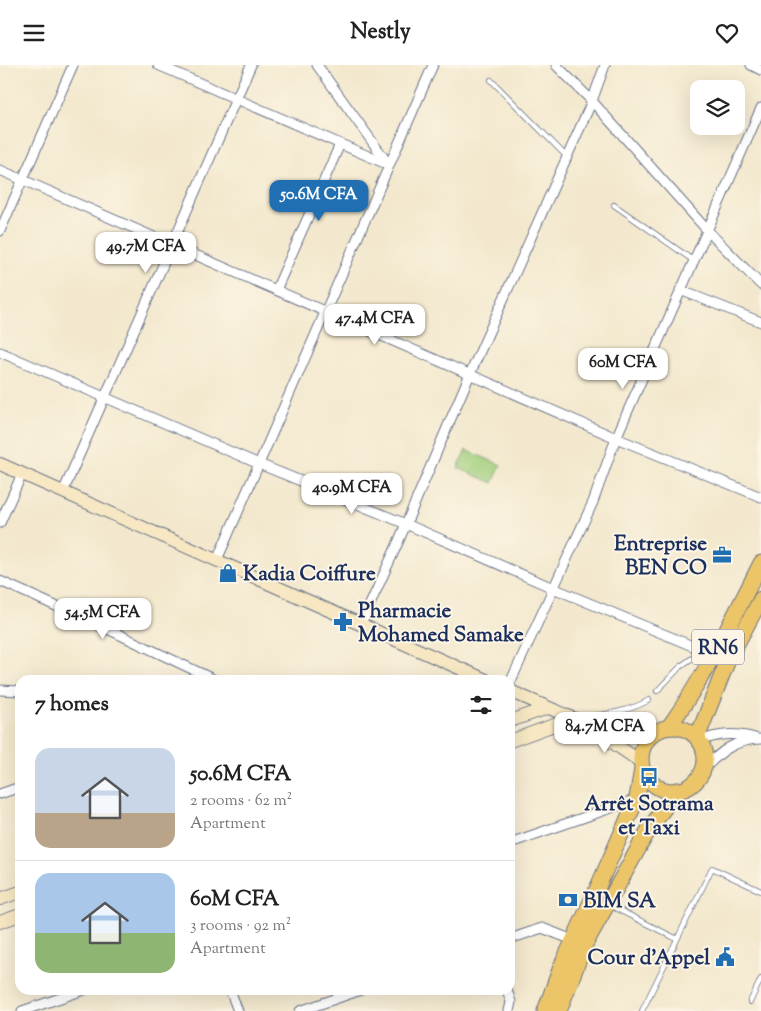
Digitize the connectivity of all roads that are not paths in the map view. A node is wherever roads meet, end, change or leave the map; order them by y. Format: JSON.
{"nodes":[{"id":1,"x":73,"y":65,"type":"edge"},
{"id":2,"x":158,"y":65,"type":"edge"},
{"id":3,"x":251,"y":65,"type":"edge"},
{"id":4,"x":317,"y":65,"type":"edge"},
{"id":5,"x":433,"y":65,"type":"edge"},
{"id":6,"x":556,"y":65,"type":"edge"},
{"id":7,"x":606,"y":65,"type":"edge"},
{"id":8,"x":751,"y":65,"type":"edge"},
{"id":9,"x":761,"y":70,"type":"edge"},
{"id":10,"x":491,"y":80,"type":"dead end"},
{"id":11,"x":236,"y":99,"type":"junction"},
{"id":12,"x":592,"y":101,"type":"junction"},
{"id":13,"x":761,"y":108,"type":"edge"},
{"id":14,"x":340,"y":144,"type":"junction"},
{"id":15,"x":567,"y":157,"type":"junction"},
{"id":16,"x":389,"y":165,"type":"junction"},
{"id":17,"x":0,"y":171,"type":"edge"},
{"id":18,"x":22,"y":180,"type":"junction"},
{"id":19,"x":614,"y":205,"type":"dead end"},
{"id":20,"x":707,"y":230,"type":"junction"},
{"id":21,"x":0,"y":231,"type":"edge"},
{"id":22,"x":171,"y":245,"type":"junction"},
{"id":23,"x":694,"y":261,"type":"junction"},
{"id":24,"x":761,"y":285,"type":"edge"},
{"id":25,"x":276,"y":290,"type":"junction"},
{"id":26,"x":680,"y":291,"type":"junction"},
{"id":27,"x":325,"y":312,"type":"junction"},
{"id":28,"x":761,"y":322,"type":"edge"},
{"id":29,"x":0,"y":352,"type":"edge"},
{"id":30,"x":470,"y":375,"type":"junction"},
{"id":31,"x":104,"y":397,"type":"junction"},
{"id":32,"x":616,"y":438,"type":"junction"},
{"id":33,"x":0,"y":464,"type":"edge"},
{"id":34,"x":259,"y":464,"type":"junction"},
{"id":35,"x":22,"y":474,"type":"junction"},
{"id":36,"x":63,"y":492,"type":"junction"},
{"id":37,"x":761,"y":497,"type":"edge"},
{"id":38,"x":0,"y":523,"type":"edge"},
{"id":39,"x":406,"y":523,"type":"junction"},
{"id":40,"x":217,"y":561,"type":"junction"},
{"id":41,"x":761,"y":563,"type":"edge"},
{"id":42,"x":0,"y":581,"type":"edge"},
{"id":43,"x":553,"y":588,"type":"junction"},
{"id":44,"x":761,"y":599,"type":"edge"},
{"id":45,"x":361,"y":624,"type":"junction"},
{"id":46,"x":709,"y":653,"type":"junction"},
{"id":47,"x":204,"y":675,"type":"edge"},
{"id":48,"x":464,"y":675,"type":"edge"},
{"id":49,"x":514,"y":675,"type":"edge"},
{"id":50,"x":0,"y":690,"type":"edge"},
{"id":51,"x":15,"y":691,"type":"edge"},
{"id":52,"x":658,"y":691,"type":"dead end"},
{"id":53,"x":515,"y":693,"type":"edge"},
{"id":54,"x":649,"y":700,"type":"dead end"},
{"id":55,"x":548,"y":708,"type":"junction"},
{"id":56,"x":515,"y":719,"type":"edge"},
{"id":57,"x":577,"y":720,"type":"junction"},
{"id":58,"x":663,"y":729,"type":"junction"},
{"id":59,"x":515,"y":739,"type":"edge"},
{"id":60,"x":698,"y":739,"type":"junction"},
{"id":61,"x":759,"y":739,"type":"edge"},
{"id":62,"x":641,"y":765,"type":"junction"},
{"id":63,"x":702,"y":771,"type":"junction"},
{"id":64,"x":15,"y":789,"type":"edge"},
{"id":65,"x":677,"y":790,"type":"junction"},
{"id":66,"x":0,"y":794,"type":"edge"},
{"id":67,"x":637,"y":799,"type":"junction"},
{"id":68,"x":515,"y":841,"type":"edge"},
{"id":69,"x":761,"y":891,"type":"edge"},
{"id":70,"x":15,"y":893,"type":"edge"},
{"id":71,"x":1,"y":895,"type":"edge"},
{"id":72,"x":608,"y":905,"type":"junction"},
{"id":73,"x":15,"y":917,"type":"edge"},
{"id":74,"x":0,"y":922,"type":"edge"},
{"id":75,"x":515,"y":937,"type":"edge"},
{"id":76,"x":677,"y":939,"type":"junction"},
{"id":77,"x":573,"y":940,"type":"junction"},
{"id":78,"x":761,"y":979,"type":"edge"},
{"id":79,"x":69,"y":995,"type":"edge"},
{"id":80,"x":232,"y":995,"type":"edge"},
{"id":81,"x":347,"y":995,"type":"edge"},
{"id":82,"x":509,"y":995,"type":"edge"},
{"id":83,"x":750,"y":1002,"type":"dead end"},
{"id":84,"x":22,"y":1011,"type":"edge"},
{"id":85,"x":238,"y":1011,"type":"edge"},
{"id":86,"x":300,"y":1011,"type":"edge"},
{"id":87,"x":509,"y":1011,"type":"edge"},
{"id":88,"x":545,"y":1011,"type":"edge"},
{"id":89,"x":559,"y":1011,"type":"edge"},
{"id":90,"x":642,"y":1011,"type":"edge"}],
"edges":[{"from":1,"to":18,"type":"street"},
{"from":2,"to":11,"type":"street"},
{"from":3,"to":11,"type":"street"},
{"from":4,"to":16,"type":"street"},
{"from":5,"to":16,"type":"street"},
{"from":6,"to":12,"type":"street"},
{"from":7,"to":12,"type":"street"},
{"from":8,"to":9,"type":"street"},
{"from":10,"to":15,"type":"lane"},
{"from":11,"to":14,"type":"street"},
{"from":11,"to":22,"type":"street"},
{"from":12,"to":15,"type":"street"},
{"from":12,"to":20,"type":"street"},
{"from":13,"to":20,"type":"street"},
{"from":14,"to":16,"type":"street"},
{"from":14,"to":25,"type":"street"},
{"from":15,"to":30,"type":"street"},
{"from":16,"to":27,"type":"street"},
{"from":17,"to":18,"type":"street"},
{"from":18,"to":21,"type":"street"},
{"from":18,"to":22,"type":"street"},
{"from":19,"to":23,"type":"lane"},
{"from":20,"to":23,"type":"street"},
{"from":20,"to":24,"type":"street"},
{"from":22,"to":25,"type":"street"},
{"from":22,"to":31,"type":"street"},
{"from":23,"to":26,"type":"street"},
{"from":25,"to":27,"type":"street"},
{"from":26,"to":28,"type":"street"},
{"from":26,"to":32,"type":"street"},
{"from":27,"to":30,"type":"street"},
{"from":27,"to":34,"type":"street"},
{"from":29,"to":31,"type":"street"},
{"from":30,"to":32,"type":"street"},
{"from":30,"to":39,"type":"street"},
{"from":31,"to":34,"type":"street"},
{"from":31,"to":36,"type":"street"},
{"from":32,"to":37,"type":"street"},
{"from":32,"to":43,"type":"street"},
{"from":33,"to":35,"type":"main road"},
{"from":34,"to":39,"type":"street"},
{"from":34,"to":40,"type":"street"},
{"from":35,"to":36,"type":"main road"},
{"from":35,"to":38,"type":"street"},
{"from":36,"to":40,"type":"main road"},
{"from":39,"to":43,"type":"street"},
{"from":39,"to":45,"type":"street"},
{"from":40,"to":45,"type":"main road"},
{"from":41,"to":46,"type":"highway","number":"RN6"},
{"from":42,"to":47,"type":"street"},
{"from":43,"to":46,"type":"street"},
{"from":43,"to":49,"type":"street"},
{"from":44,"to":60,"type":"highway","number":"RN6"},
{"from":45,"to":48,"type":"main road"},
{"from":46,"to":52,"type":"lane"},
{"from":46,"to":58,"type":"highway","number":"RN6"},
{"from":50,"to":51,"type":"street"},
{"from":53,"to":55,"type":"main road"},
{"from":54,"to":57,"type":"lane"},
{"from":55,"to":56,"type":"main road"},
{"from":55,"to":57,"type":"main road"},
{"from":57,"to":58,"type":"main road"},
{"from":57,"to":59,"type":"main road"},
{"from":57,"to":62,"type":"main road"},
{"from":58,"to":60,"type":"highway"},
{"from":58,"to":62,"type":"highway","number":"RN6"},
{"from":60,"to":61,"type":"street"},
{"from":60,"to":63,"type":"highway"},
{"from":61,"to":63,"type":"street"},
{"from":62,"to":65,"type":"highway"},
{"from":62,"to":67,"type":"highway","number":"RN6"},
{"from":63,"to":65,"type":"highway"},
{"from":64,"to":66,"type":"street"},
{"from":65,"to":72,"type":"highway"},
{"from":67,"to":68,"type":"street"},
{"from":67,"to":77,"type":"highway","number":"RN6"},
{"from":69,"to":76,"type":"lane"},
{"from":70,"to":71,"type":"main road"},
{"from":72,"to":76,"type":"lane"},
{"from":72,"to":89,"type":"highway"},
{"from":73,"to":74,"type":"main road"},
{"from":75,"to":77,"type":"street"},
{"from":76,"to":90,"type":"lane"},
{"from":77,"to":88,"type":"highway","number":"RN6"},
{"from":78,"to":83,"type":"lane"},
{"from":79,"to":84,"type":"street"},
{"from":80,"to":85,"type":"street"},
{"from":81,"to":86,"type":"street"},
{"from":82,"to":87,"type":"street"}]}
